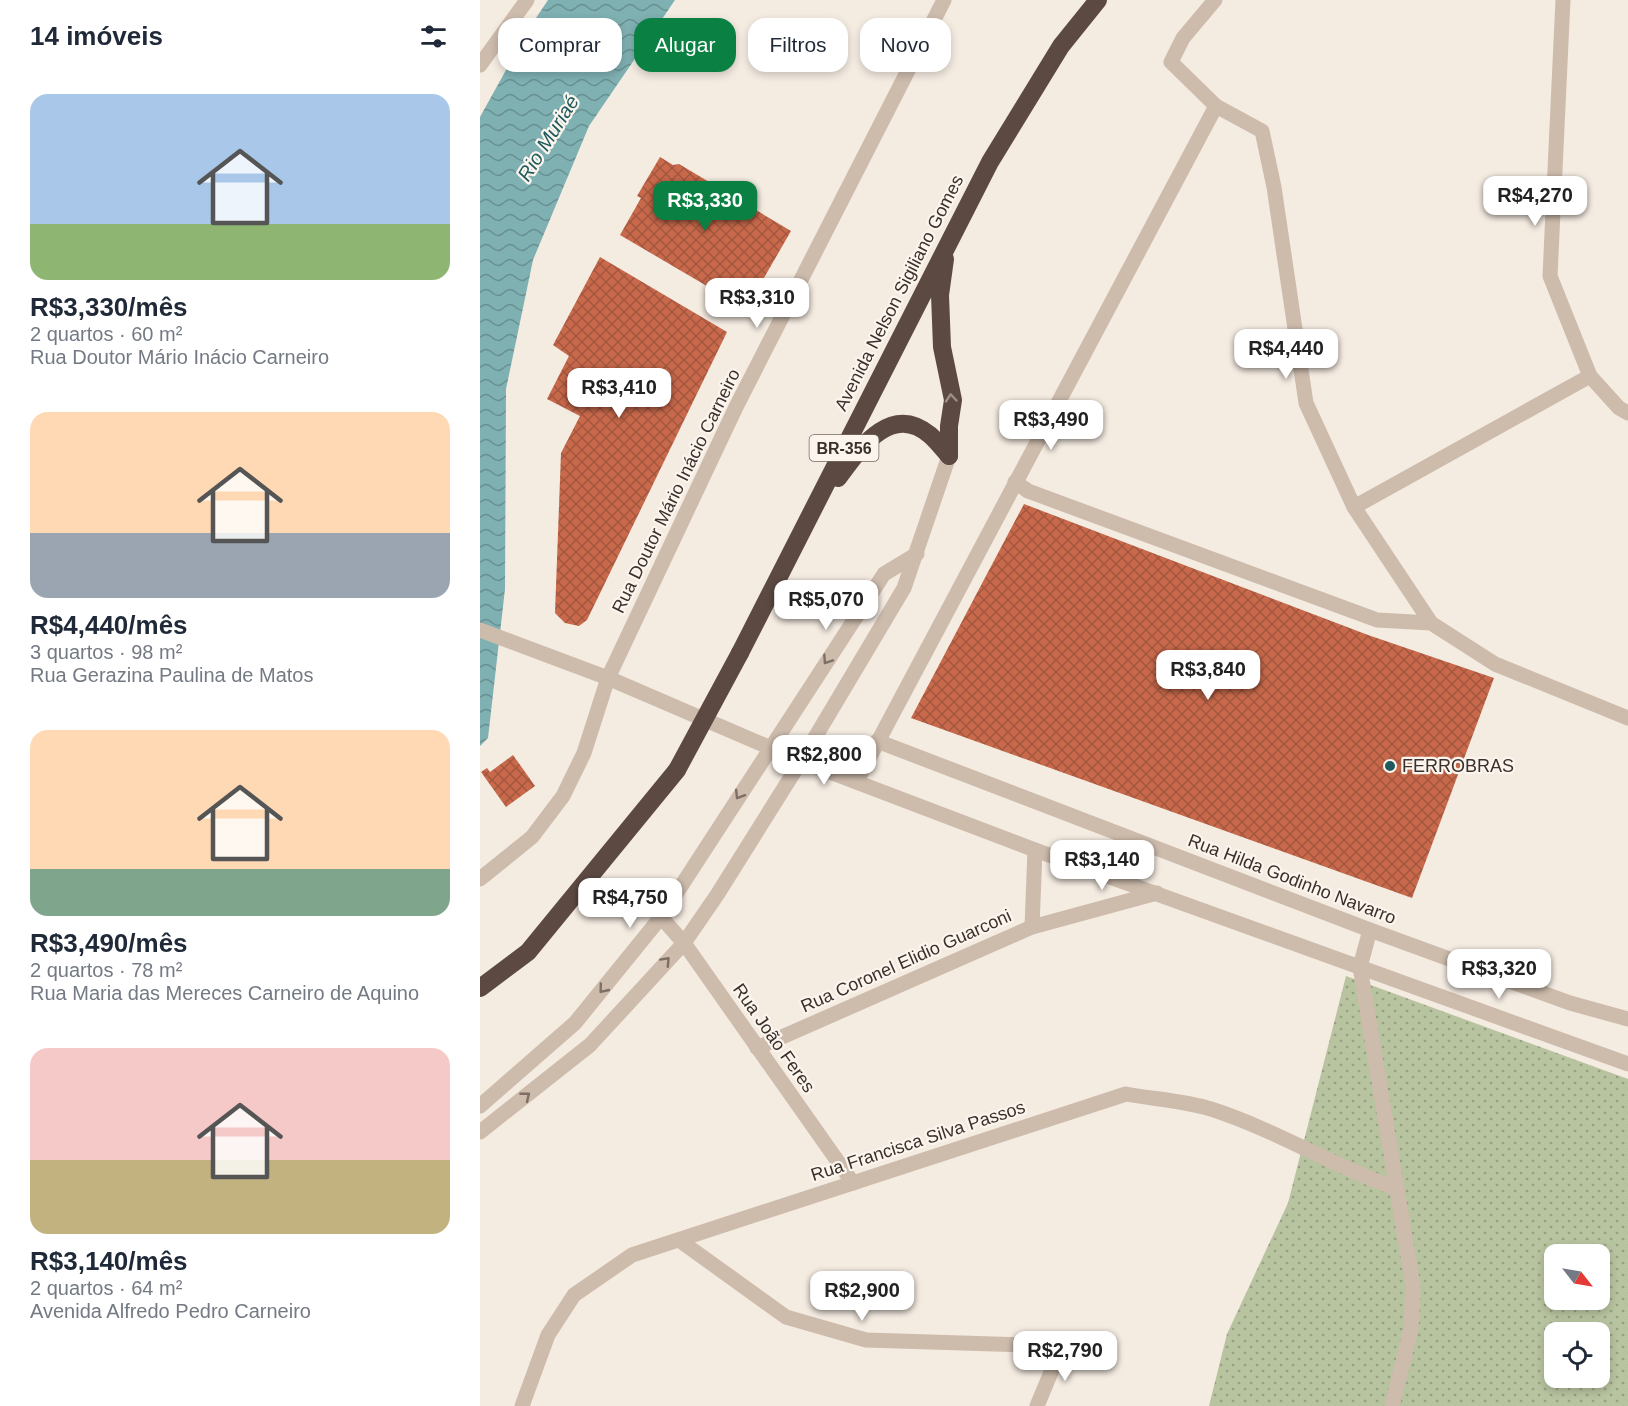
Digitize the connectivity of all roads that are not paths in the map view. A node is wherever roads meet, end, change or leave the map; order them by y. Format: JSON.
{"nodes":[{"id":1,"x":527,"y":0,"type":"edge"},
{"id":2,"x":944,"y":0,"type":"edge"},
{"id":3,"x":1098,"y":0,"type":"edge"},
{"id":4,"x":1215,"y":0,"type":"edge"},
{"id":5,"x":1563,"y":0,"type":"edge"},
{"id":6,"x":480,"y":65,"type":"edge"},
{"id":7,"x":1216,"y":106,"type":"junction"},
{"id":8,"x":947,"y":242,"type":"junction"},
{"id":9,"x":1590,"y":376,"type":"junction"},
{"id":10,"x":1628,"y":413,"type":"edge"},
{"id":11,"x":949,"y":456,"type":"junction"},
{"id":12,"x":1015,"y":482,"type":"junction"},
{"id":13,"x":1354,"y":507,"type":"junction"},
{"id":14,"x":812,"y":513,"type":"junction"},
{"id":15,"x":917,"y":554,"type":"junction"},
{"id":16,"x":1431,"y":623,"type":"junction"},
{"id":17,"x":480,"y":630,"type":"edge"},
{"id":18,"x":608,"y":678,"type":"junction"},
{"id":19,"x":1628,"y":718,"type":"edge"},
{"id":20,"x":877,"y":741,"type":"junction"},
{"id":21,"x":770,"y":746,"type":"junction"},
{"id":22,"x":801,"y":761,"type":"junction"},
{"id":23,"x":857,"y":781,"type":"junction"},
{"id":24,"x":1035,"y":850,"type":"junction"},
{"id":25,"x":480,"y":879,"type":"edge"},
{"id":26,"x":1157,"y":893,"type":"junction"},
{"id":27,"x":661,"y":917,"type":"junction"},
{"id":28,"x":1032,"y":927,"type":"junction"},
{"id":29,"x":1370,"y":930,"type":"junction"},
{"id":30,"x":684,"y":943,"type":"junction"},
{"id":31,"x":1359,"y":967,"type":"junction"},
{"id":32,"x":480,"y":988,"type":"edge"},
{"id":33,"x":1628,"y":1019,"type":"edge"},
{"id":34,"x":757,"y":1048,"type":"junction"},
{"id":35,"x":1628,"y":1064,"type":"edge"},
{"id":36,"x":480,"y":1106,"type":"edge"},
{"id":37,"x":480,"y":1132,"type":"edge"},
{"id":38,"x":853,"y":1183,"type":"junction"},
{"id":39,"x":1397,"y":1189,"type":"junction"},
{"id":40,"x":679,"y":1240,"type":"junction"},
{"id":41,"x":522,"y":1406,"type":"edge"},
{"id":42,"x":1037,"y":1406,"type":"edge"},
{"id":43,"x":1392,"y":1406,"type":"edge"}],
"edges":[{"from":1,"to":6,"type":"street"},
{"from":2,"to":18,"type":"street","name":"Rua Doutor Mário Inácio Carneiro"},
{"from":3,"to":8,"type":"highway","name":"Avenida Nelson Sigiliano Gomes","number":"BR-356"},
{"from":4,"to":7,"type":"street"},
{"from":5,"to":9,"type":"street"},
{"from":7,"to":12,"type":"street"},
{"from":7,"to":13,"type":"street"},
{"from":11,"to":8,"type":"highway","one_way":true},
{"from":8,"to":14,"type":"highway","name":"Avenida Nelson Sigiliano Gomes","number":"BR-356"},
{"from":9,"to":10,"type":"street"},
{"from":9,"to":13,"type":"street"},
{"from":11,"to":14,"type":"highway"},
{"from":11,"to":15,"type":"street"},
{"from":12,"to":16,"type":"street"},
{"from":12,"to":20,"type":"street"},
{"from":13,"to":16,"type":"street"},
{"from":14,"to":32,"type":"highway","name":"Avenida Nelson Sigiliano Gomes","number":"BR-356","bridge":true},
{"from":15,"to":21,"type":"street","one_way":true},
{"from":15,"to":22,"type":"street"},
{"from":16,"to":19,"type":"street"},
{"from":17,"to":18,"type":"street"},
{"from":18,"to":21,"type":"street"},
{"from":18,"to":25,"type":"street","name":"Rua Doutor Mário Inácio Carneiro"},
{"from":20,"to":23,"type":"street"},
{"from":20,"to":29,"type":"street","name":"Rua Hilda Godinho Navarro"},
{"from":21,"to":22,"type":"street"},
{"from":21,"to":27,"type":"street","one_way":true},
{"from":22,"to":23,"type":"street"},
{"from":22,"to":30,"type":"street"},
{"from":23,"to":24,"type":"street"},
{"from":24,"to":26,"type":"street"},
{"from":24,"to":28,"type":"street","name":"Rua Coronel Elidio Guarconi"},
{"from":26,"to":28,"type":"street"},
{"from":26,"to":31,"type":"street"},
{"from":27,"to":30,"type":"street","name":"Rua João Feres"},
{"from":27,"to":36,"type":"street","one_way":true},
{"from":28,"to":34,"type":"street","name":"Rua Coronel Elidio Guarconi"},
{"from":29,"to":31,"type":"street"},
{"from":29,"to":33,"type":"street","name":"Rua Hilda Godinho Navarro"},
{"from":30,"to":34,"type":"street","name":"Rua João Feres"},
{"from":37,"to":30,"type":"street","one_way":true},
{"from":31,"to":35,"type":"street"},
{"from":31,"to":39,"type":"street"},
{"from":34,"to":38,"type":"street","name":"Rua João Feres"},
{"from":38,"to":39,"type":"street","name":"Rua Francisca Silva Passos"},
{"from":38,"to":40,"type":"street","name":"Rua Francisca Silva Passos"},
{"from":39,"to":43,"type":"street"},
{"from":40,"to":41,"type":"street","name":"Rua Francisca Silva Passos"},
{"from":40,"to":42,"type":"street"}]}
